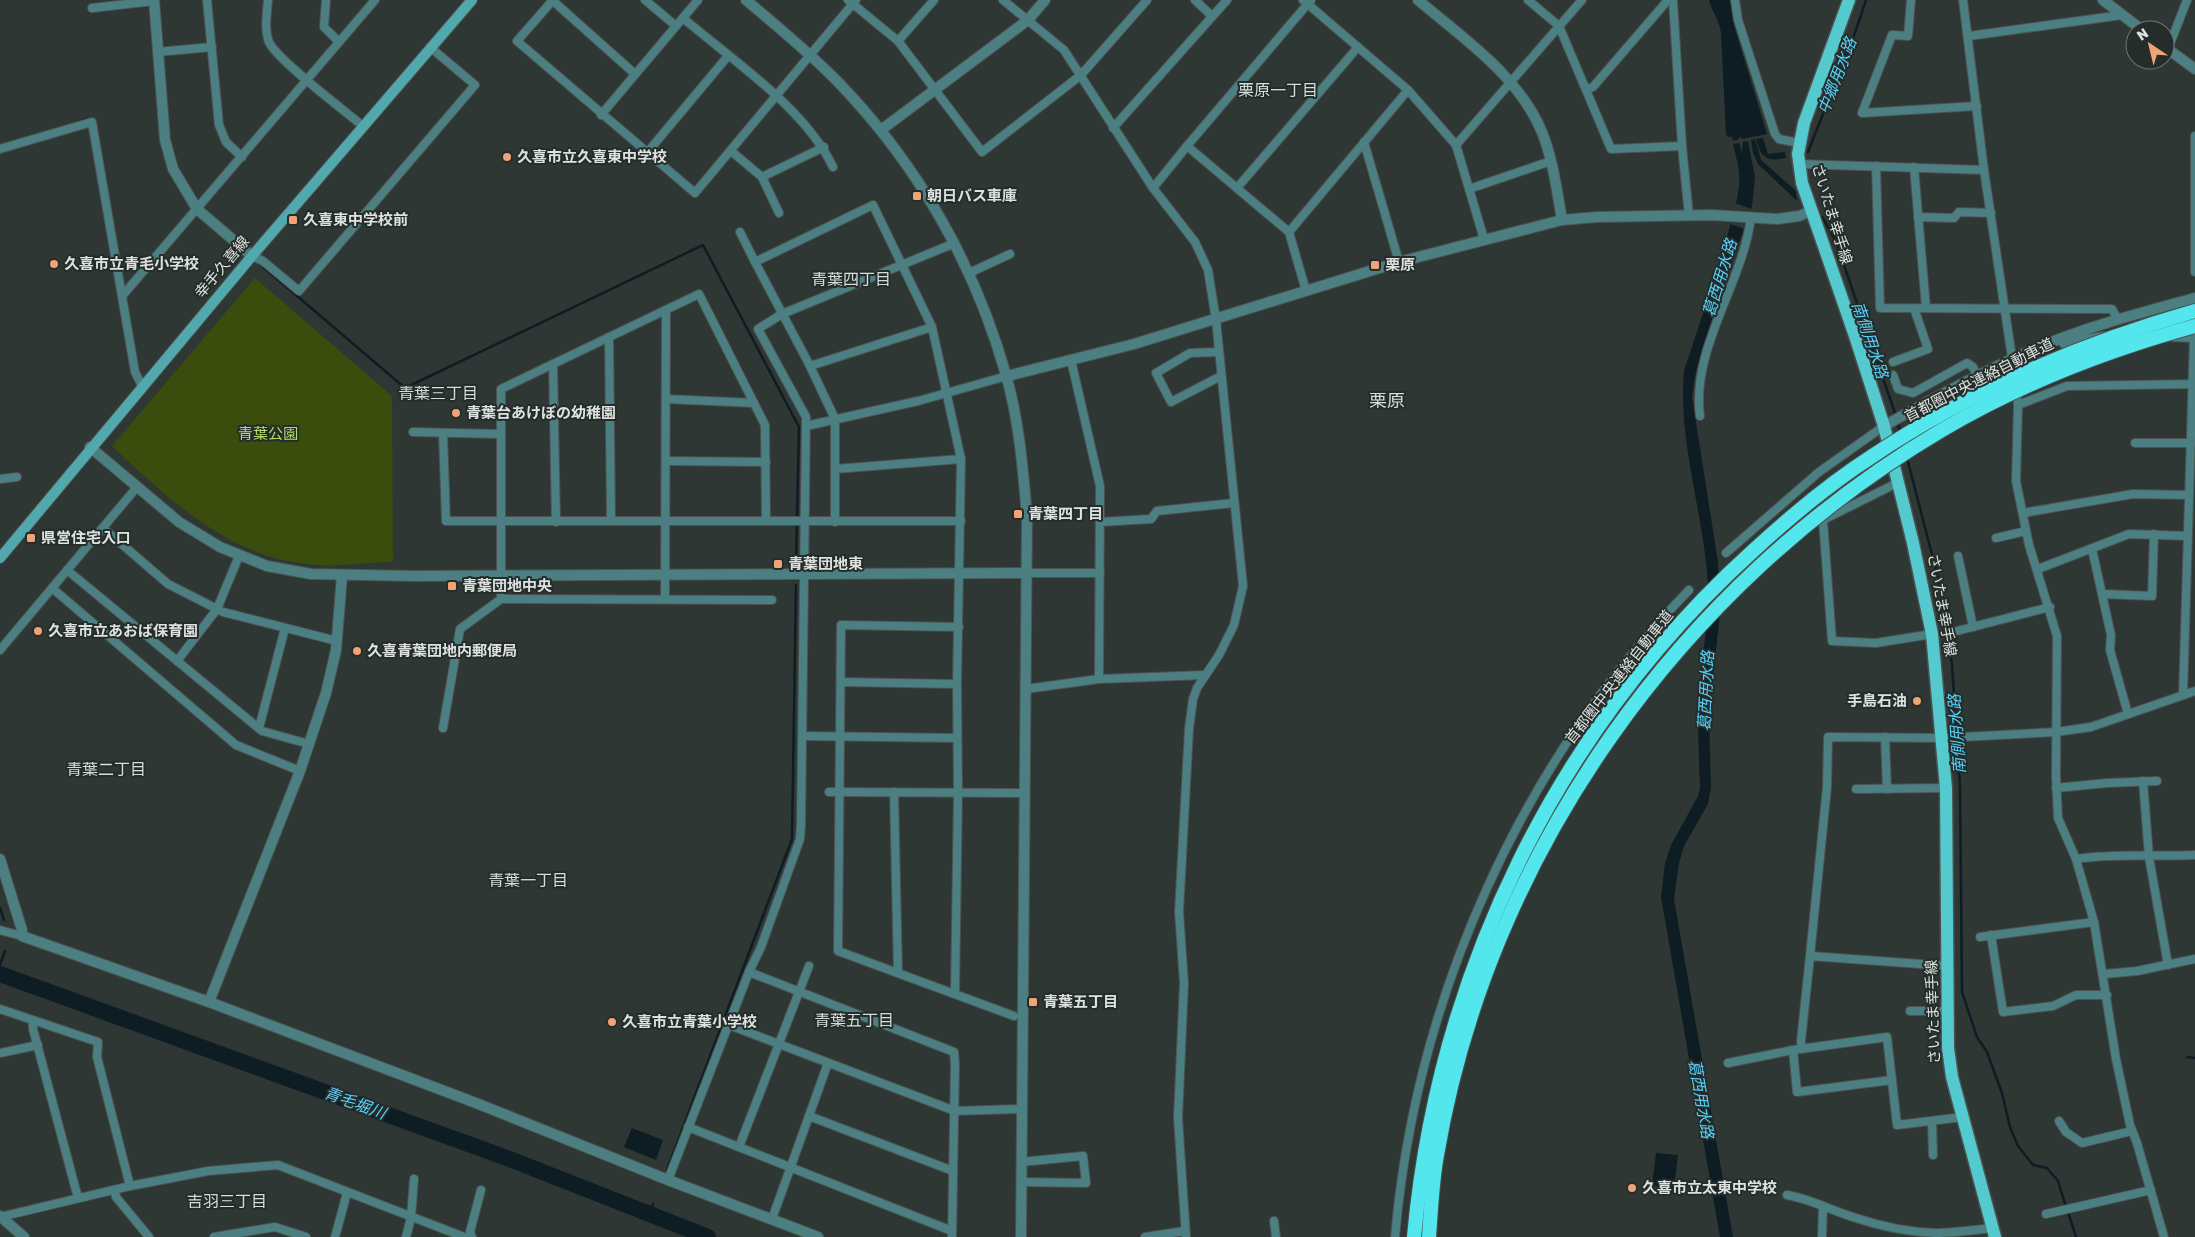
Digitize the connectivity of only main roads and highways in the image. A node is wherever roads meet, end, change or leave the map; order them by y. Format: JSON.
{"nodes":[{"id":1,"x":472,"y":0,"type":"edge"},
{"id":2,"x":1850,"y":0,"type":"edge"},
{"id":3,"x":2195,"y":311,"type":"edge"},
{"id":4,"x":2195,"y":326,"type":"edge"},
{"id":5,"x":0,"y":558,"type":"edge"},
{"id":6,"x":1994,"y":1233,"type":"edge"},
{"id":7,"x":1414,"y":1237,"type":"edge"},
{"id":8,"x":1429,"y":1237,"type":"edge"}],
"edges":[{"from":1,"to":5,"type":"main road","name":"幸手久喜線"},
{"from":2,"to":6,"type":"main road","name":"さいたま幸手線"},
{"from":3,"to":7,"type":"highway","name":"首都圏中央連絡自動車道","bridge":true},
{"from":4,"to":8,"type":"highway","name":"首都圏中央連絡自動車道","bridge":true}]}
